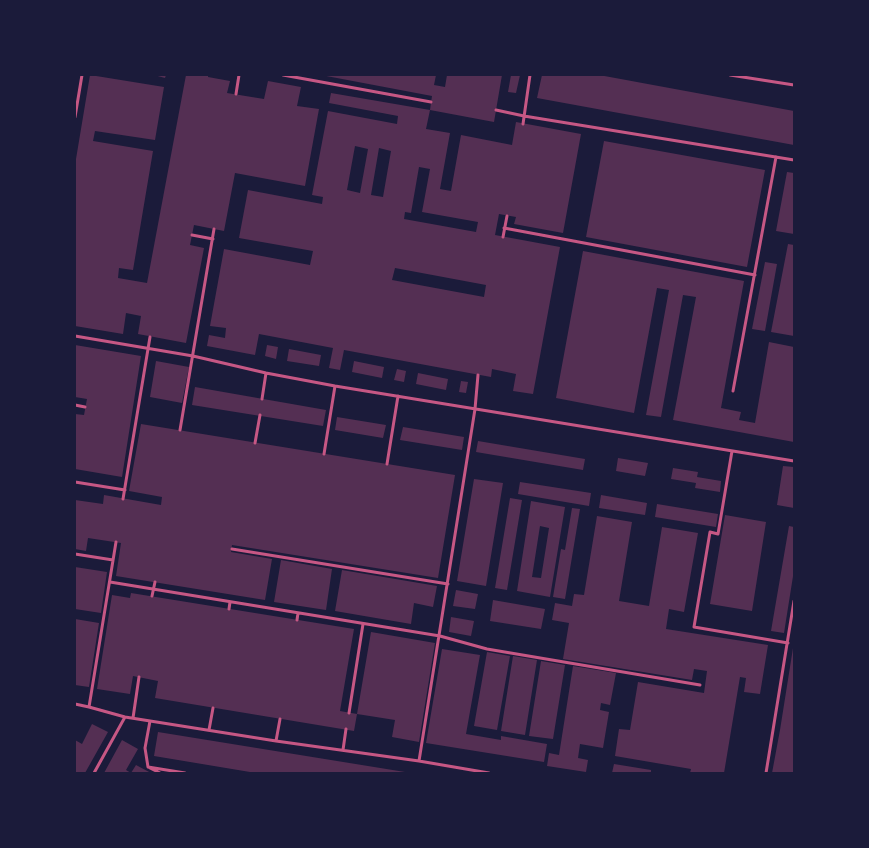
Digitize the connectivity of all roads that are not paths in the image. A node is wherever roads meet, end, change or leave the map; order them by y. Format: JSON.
{"nodes":[{"id":1,"x":82,"y":75,"type":"edge"},
{"id":2,"x":239,"y":75,"type":"edge"},
{"id":3,"x":283,"y":75,"type":"edge"},
{"id":4,"x":530,"y":75,"type":"edge"},
{"id":5,"x":730,"y":75,"type":"edge"},
{"id":6,"x":794,"y":85,"type":"edge"},
{"id":7,"x":236,"y":94,"type":"dead end"},
{"id":8,"x":431,"y":102,"type":"dead end"},
{"id":9,"x":496,"y":110,"type":"dead end"},
{"id":10,"x":524,"y":116,"type":"junction"},
{"id":11,"x":75,"y":117,"type":"edge"},
{"id":12,"x":523,"y":124,"type":"dead end"},
{"id":13,"x":776,"y":157,"type":"junction"},
{"id":14,"x":794,"y":160,"type":"edge"},
{"id":15,"x":507,"y":216,"type":"dead end"},
{"id":16,"x":504,"y":228,"type":"junction"},
{"id":17,"x":214,"y":229,"type":"dead end"},
{"id":18,"x":192,"y":235,"type":"dead end"},
{"id":19,"x":503,"y":237,"type":"dead end"},
{"id":20,"x":213,"y":239,"type":"junction"},
{"id":21,"x":755,"y":275,"type":"junction"},
{"id":22,"x":75,"y":336,"type":"edge"},
{"id":23,"x":150,"y":337,"type":"dead end"},
{"id":24,"x":148,"y":348,"type":"junction"},
{"id":25,"x":193,"y":356,"type":"junction"},
{"id":26,"x":266,"y":373,"type":"junction"},
{"id":27,"x":478,"y":374,"type":"dead end"},
{"id":28,"x":335,"y":386,"type":"junction"},
{"id":29,"x":733,"y":391,"type":"dead end"},
{"id":30,"x":398,"y":396,"type":"junction"},
{"id":31,"x":262,"y":399,"type":"dead end"},
{"id":32,"x":75,"y":405,"type":"edge"},
{"id":33,"x":85,"y":407,"type":"dead end"},
{"id":34,"x":475,"y":409,"type":"junction"},
{"id":35,"x":132,"y":414,"type":"dead end"},
{"id":36,"x":137,"y":415,"type":"junction"},
{"id":37,"x":260,"y":415,"type":"dead end"},
{"id":38,"x":180,"y":430,"type":"dead end"},
{"id":39,"x":255,"y":443,"type":"dead end"},
{"id":40,"x":732,"y":451,"type":"junction"},
{"id":41,"x":324,"y":454,"type":"dead end"},
{"id":42,"x":794,"y":461,"type":"edge"},
{"id":43,"x":388,"y":464,"type":"dead end"},
{"id":44,"x":75,"y":482,"type":"edge"},
{"id":45,"x":125,"y":490,"type":"junction"},
{"id":46,"x":123,"y":499,"type":"dead end"},
{"id":47,"x":116,"y":542,"type":"dead end"},
{"id":48,"x":232,"y":549,"type":"dead end"},
{"id":49,"x":75,"y":554,"type":"edge"},
{"id":50,"x":113,"y":560,"type":"junction"},
{"id":51,"x":371,"y":567,"type":"dead end"},
{"id":52,"x":371,"y":572,"type":"junction"},
{"id":53,"x":110,"y":582,"type":"junction"},
{"id":54,"x":155,"y":582,"type":"dead end"},
{"id":55,"x":448,"y":584,"type":"junction"},
{"id":56,"x":153,"y":589,"type":"junction"},
{"id":57,"x":152,"y":596,"type":"dead end"},
{"id":58,"x":794,"y":601,"type":"edge"},
{"id":59,"x":230,"y":602,"type":"junction"},
{"id":60,"x":229,"y":609,"type":"dead end"},
{"id":61,"x":298,"y":613,"type":"junction"},
{"id":62,"x":297,"y":620,"type":"dead end"},
{"id":63,"x":363,"y":624,"type":"junction"},
{"id":64,"x":440,"y":636,"type":"junction"},
{"id":65,"x":788,"y":643,"type":"junction"},
{"id":66,"x":139,"y":678,"type":"dead end"},
{"id":67,"x":700,"y":684,"type":"dead end"},
{"id":68,"x":75,"y":704,"type":"edge"},
{"id":69,"x":89,"y":707,"type":"junction"},
{"id":70,"x":213,"y":708,"type":"dead end"},
{"id":71,"x":349,"y":713,"type":"dead end"},
{"id":72,"x":125,"y":717,"type":"junction"},
{"id":73,"x":133,"y":718,"type":"junction"},
{"id":74,"x":280,"y":719,"type":"dead end"},
{"id":75,"x":150,"y":721,"type":"junction"},
{"id":76,"x":346,"y":729,"type":"dead end"},
{"id":77,"x":209,"y":730,"type":"junction"},
{"id":78,"x":276,"y":741,"type":"junction"},
{"id":79,"x":343,"y":750,"type":"junction"},
{"id":80,"x":419,"y":761,"type":"junction"},
{"id":81,"x":148,"y":767,"type":"junction"},
{"id":82,"x":94,"y":773,"type":"edge"},
{"id":83,"x":160,"y":773,"type":"edge"},
{"id":84,"x":185,"y":773,"type":"edge"},
{"id":85,"x":489,"y":773,"type":"edge"},
{"id":86,"x":766,"y":773,"type":"edge"}],
"edges":[{"from":1,"to":11,"type":"lane"},
{"from":2,"to":7,"type":"lane"},
{"from":3,"to":8,"type":"lane"},
{"from":4,"to":10,"type":"lane"},
{"from":5,"to":6,"type":"lane"},
{"from":9,"to":10,"type":"lane"},
{"from":10,"to":12,"type":"lane"},
{"from":10,"to":13,"type":"lane"},
{"from":13,"to":14,"type":"lane"},
{"from":13,"to":21,"type":"lane"},
{"from":15,"to":16,"type":"lane"},
{"from":16,"to":19,"type":"lane"},
{"from":16,"to":21,"type":"lane"},
{"from":17,"to":20,"type":"lane"},
{"from":18,"to":20,"type":"lane"},
{"from":20,"to":25,"type":"lane"},
{"from":21,"to":29,"type":"lane"},
{"from":22,"to":24,"type":"lane"},
{"from":23,"to":24,"type":"lane"},
{"from":24,"to":25,"type":"lane"},
{"from":24,"to":36,"type":"lane"},
{"from":25,"to":26,"type":"lane"},
{"from":25,"to":38,"type":"lane"},
{"from":26,"to":28,"type":"lane"},
{"from":26,"to":31,"type":"lane"},
{"from":27,"to":34,"type":"lane"},
{"from":28,"to":30,"type":"lane"},
{"from":28,"to":41,"type":"lane"},
{"from":30,"to":34,"type":"lane"},
{"from":30,"to":43,"type":"lane"},
{"from":32,"to":33,"type":"lane"},
{"from":34,"to":40,"type":"lane"},
{"from":34,"to":55,"type":"lane"},
{"from":35,"to":36,"type":"lane"},
{"from":36,"to":45,"type":"lane"},
{"from":37,"to":39,"type":"lane"},
{"from":40,"to":42,"type":"lane"},
{"from":40,"to":65,"type":"lane"},
{"from":44,"to":45,"type":"lane"},
{"from":45,"to":46,"type":"lane"},
{"from":47,"to":50,"type":"lane"},
{"from":48,"to":52,"type":"lane"},
{"from":49,"to":50,"type":"lane"},
{"from":50,"to":53,"type":"lane"},
{"from":51,"to":52,"type":"lane"},
{"from":52,"to":55,"type":"lane"},
{"from":53,"to":56,"type":"lane"},
{"from":53,"to":69,"type":"lane"},
{"from":54,"to":56,"type":"lane"},
{"from":55,"to":64,"type":"lane"},
{"from":56,"to":57,"type":"lane"},
{"from":56,"to":59,"type":"lane"},
{"from":58,"to":65,"type":"lane"},
{"from":59,"to":60,"type":"lane"},
{"from":59,"to":61,"type":"lane"},
{"from":61,"to":62,"type":"lane"},
{"from":61,"to":63,"type":"lane"},
{"from":63,"to":64,"type":"lane"},
{"from":63,"to":71,"type":"lane"},
{"from":64,"to":67,"type":"lane"},
{"from":64,"to":80,"type":"lane"},
{"from":65,"to":86,"type":"lane"},
{"from":66,"to":73,"type":"lane"},
{"from":68,"to":69,"type":"lane"},
{"from":69,"to":72,"type":"lane"},
{"from":70,"to":77,"type":"lane"},
{"from":72,"to":73,"type":"lane"},
{"from":72,"to":82,"type":"lane"},
{"from":73,"to":75,"type":"lane"},
{"from":74,"to":78,"type":"lane"},
{"from":75,"to":77,"type":"lane"},
{"from":75,"to":81,"type":"lane"},
{"from":76,"to":79,"type":"lane"},
{"from":77,"to":78,"type":"lane"},
{"from":78,"to":79,"type":"lane"},
{"from":79,"to":80,"type":"lane"},
{"from":80,"to":85,"type":"lane"},
{"from":81,"to":83,"type":"lane"},
{"from":81,"to":84,"type":"lane"}]}
